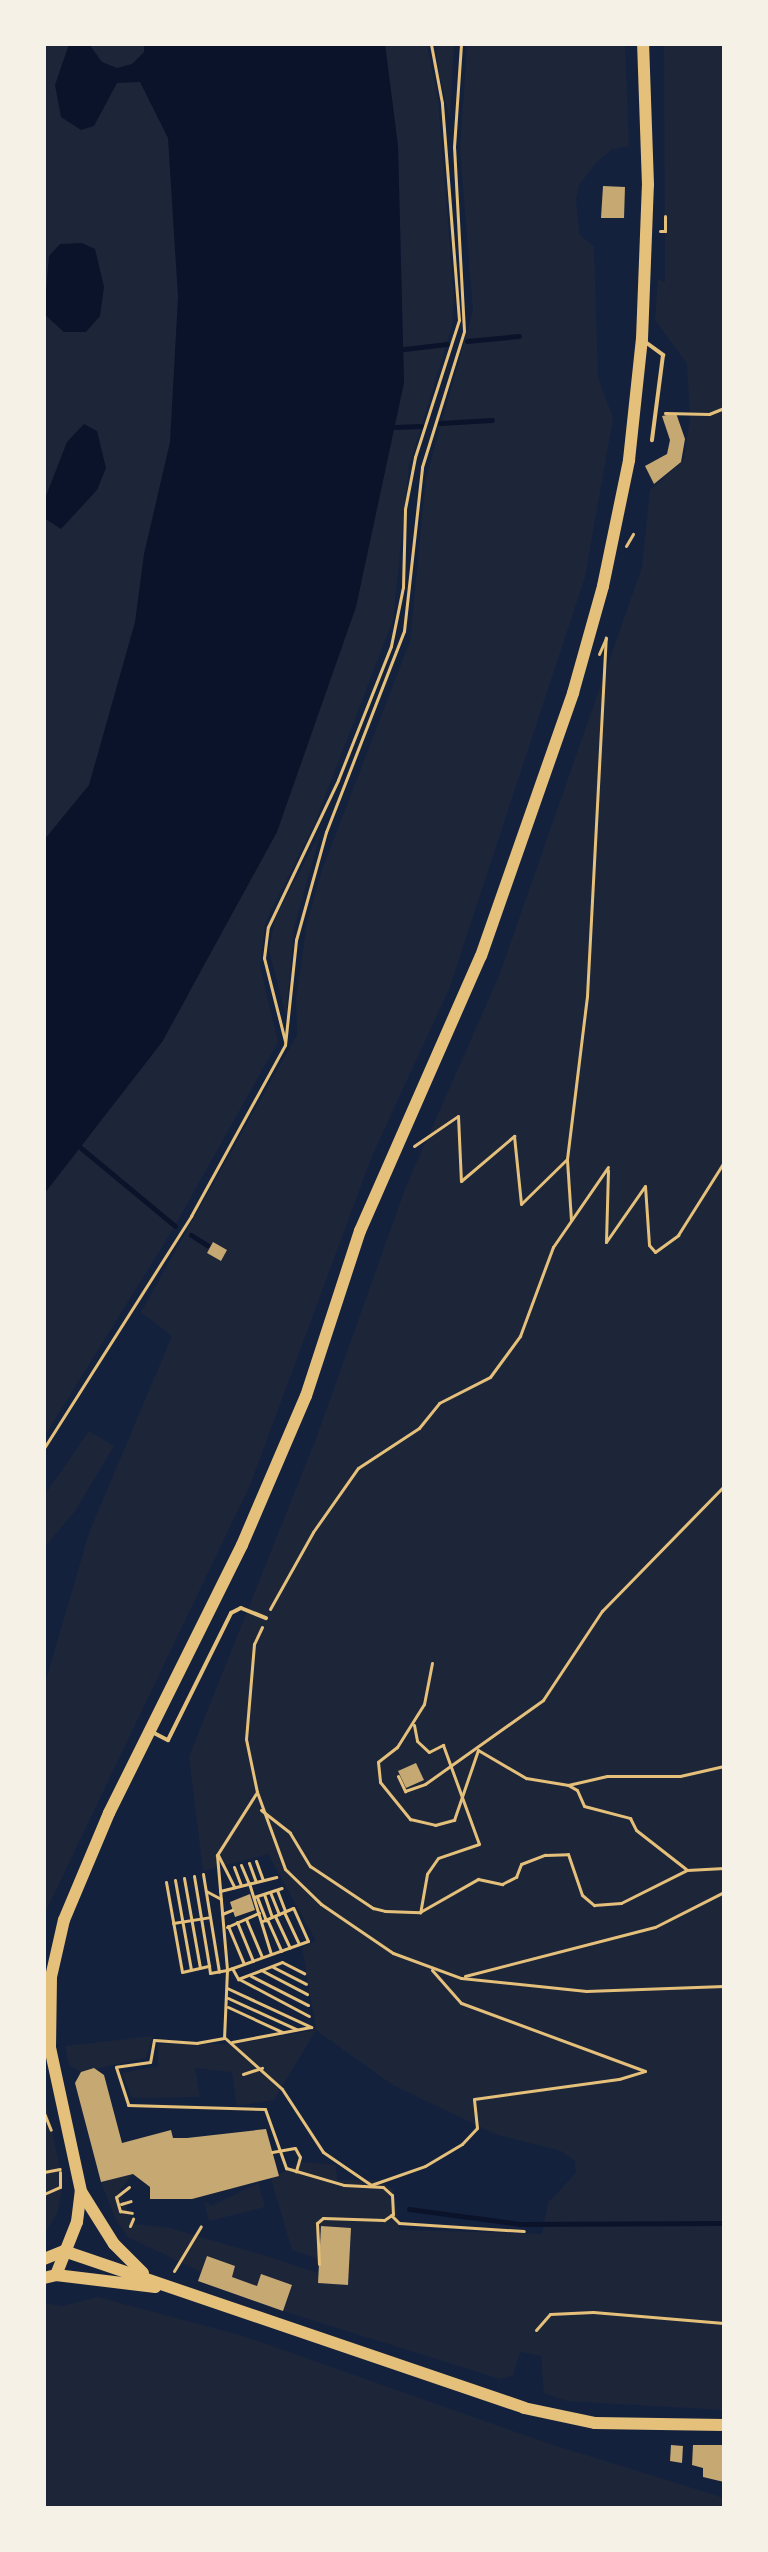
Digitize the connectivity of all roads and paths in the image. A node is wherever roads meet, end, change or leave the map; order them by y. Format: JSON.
{"nodes":[{"id":1,"x":431,"y":44,"type":"edge"},
{"id":2,"x":461,"y":44,"type":"edge"},
{"id":3,"x":643,"y":44,"type":"edge"},
{"id":4,"x":665,"y":216,"type":"dead end"},
{"id":5,"x":665,"y":231,"type":"dead end"},
{"id":6,"x":642,"y":339,"type":"junction"},
{"id":7,"x":724,"y":408,"type":"edge"},
{"id":8,"x":662,"y":413,"type":"dead end"},
{"id":9,"x":652,"y":440,"type":"dead end"},
{"id":10,"x":633,"y":534,"type":"dead end"},
{"id":11,"x":629,"y":547,"type":"dead end"},
{"id":12,"x":601,"y":655,"type":"dead end"},
{"id":13,"x":285,"y":1045,"type":"junction"},
{"id":14,"x":414,"y":1145,"type":"dead end"},
{"id":15,"x":567,"y":1159,"type":"junction"},
{"id":16,"x":724,"y":1162,"type":"edge"},
{"id":17,"x":571,"y":1220,"type":"junction"},
{"id":18,"x":44,"y":1448,"type":"edge"},
{"id":19,"x":724,"y":1486,"type":"edge"},
{"id":20,"x":266,"y":1618,"type":"junction"},
{"id":21,"x":432,"y":1663,"type":"dead end"},
{"id":22,"x":414,"y":1725,"type":"junction"},
{"id":23,"x":150,"y":1731,"type":"junction"},
{"id":24,"x":478,"y":1750,"type":"junction"},
{"id":25,"x":452,"y":1766,"type":"junction"},
{"id":26,"x":724,"y":1766,"type":"edge"},
{"id":27,"x":398,"y":1776,"type":"dead end"},
{"id":28,"x":568,"y":1785,"type":"junction"},
{"id":29,"x":257,"y":1792,"type":"junction"},
{"id":30,"x":462,"y":1803,"type":"junction"},
{"id":31,"x":261,"y":1810,"type":"junction"},
{"id":32,"x":218,"y":1854,"type":"junction"},
{"id":33,"x":256,"y":1861,"type":"dead end"},
{"id":34,"x":249,"y":1863,"type":"dead end"},
{"id":35,"x":241,"y":1865,"type":"dead end"},
{"id":36,"x":234,"y":1867,"type":"dead end"},
{"id":37,"x":724,"y":1868,"type":"edge"},
{"id":38,"x":687,"y":1870,"type":"junction"},
{"id":39,"x":203,"y":1874,"type":"dead end"},
{"id":40,"x":194,"y":1876,"type":"dead end"},
{"id":41,"x":276,"y":1877,"type":"dead end"},
{"id":42,"x":184,"y":1878,"type":"dead end"},
{"id":43,"x":175,"y":1880,"type":"dead end"},
{"id":44,"x":263,"y":1880,"type":"junction"},
{"id":45,"x":166,"y":1882,"type":"dead end"},
{"id":46,"x":256,"y":1882,"type":"junction"},
{"id":47,"x":249,"y":1883,"type":"junction"},
{"id":48,"x":241,"y":1885,"type":"junction"},
{"id":49,"x":234,"y":1887,"type":"junction"},
{"id":50,"x":206,"y":1891,"type":"junction"},
{"id":51,"x":220,"y":1891,"type":"junction"},
{"id":52,"x":270,"y":1892,"type":"junction"},
{"id":53,"x":724,"y":1892,"type":"edge"},
{"id":54,"x":264,"y":1894,"type":"junction"},
{"id":55,"x":256,"y":1897,"type":"junction"},
{"id":56,"x":221,"y":1899,"type":"junction"},
{"id":57,"x":232,"y":1910,"type":"dead end"},
{"id":58,"x":285,"y":1912,"type":"junction"},
{"id":59,"x":420,"y":1912,"type":"junction"},
{"id":60,"x":259,"y":1913,"type":"junction"},
{"id":61,"x":222,"y":1914,"type":"junction"},
{"id":62,"x":275,"y":1916,"type":"junction"},
{"id":63,"x":210,"y":1917,"type":"junction"},
{"id":64,"x":201,"y":1919,"type":"junction"},
{"id":65,"x":246,"y":1919,"type":"junction"},
{"id":66,"x":192,"y":1920,"type":"junction"},
{"id":67,"x":265,"y":1920,"type":"junction"},
{"id":68,"x":182,"y":1922,"type":"junction"},
{"id":69,"x":237,"y":1922,"type":"junction"},
{"id":70,"x":173,"y":1923,"type":"junction"},
{"id":71,"x":225,"y":1927,"type":"junction"},
{"id":72,"x":299,"y":1944,"type":"junction"},
{"id":73,"x":290,"y":1948,"type":"junction"},
{"id":74,"x":281,"y":1951,"type":"junction"},
{"id":75,"x":271,"y":1954,"type":"junction"},
{"id":76,"x":262,"y":1957,"type":"junction"},
{"id":77,"x":253,"y":1961,"type":"junction"},
{"id":78,"x":244,"y":1964,"type":"junction"},
{"id":79,"x":209,"y":1966,"type":"junction"},
{"id":80,"x":271,"y":1966,"type":"junction"},
{"id":81,"x":200,"y":1968,"type":"junction"},
{"id":82,"x":229,"y":1969,"type":"junction"},
{"id":83,"x":191,"y":1970,"type":"junction"},
{"id":84,"x":260,"y":1970,"type":"junction"},
{"id":85,"x":432,"y":1970,"type":"junction"},
{"id":86,"x":219,"y":1972,"type":"junction"},
{"id":87,"x":304,"y":1973,"type":"dead end"},
{"id":88,"x":249,"y":1975,"type":"junction"},
{"id":89,"x":461,"y":1978,"type":"junction"},
{"id":90,"x":238,"y":1979,"type":"junction"},
{"id":91,"x":306,"y":1984,"type":"dead end"},
{"id":92,"x":724,"y":1986,"type":"edge"},
{"id":93,"x":227,"y":1988,"type":"junction"},
{"id":94,"x":307,"y":1994,"type":"dead end"},
{"id":95,"x":228,"y":1998,"type":"junction"},
{"id":96,"x":308,"y":2005,"type":"dead end"},
{"id":97,"x":228,"y":2007,"type":"junction"},
{"id":98,"x":309,"y":2016,"type":"dead end"},
{"id":99,"x":297,"y":2030,"type":"junction"},
{"id":100,"x":283,"y":2032,"type":"junction"},
{"id":101,"x":224,"y":2038,"type":"junction"},
{"id":102,"x":232,"y":2042,"type":"junction"},
{"id":103,"x":262,"y":2068,"type":"junction"},
{"id":104,"x":243,"y":2074,"type":"dead end"},
{"id":105,"x":272,"y":2152,"type":"dead end"},
{"id":106,"x":60,"y":2169,"type":"dead end"},
{"id":107,"x":296,"y":2171,"type":"junction"},
{"id":108,"x":44,"y":2172,"type":"edge"},
{"id":109,"x":61,"y":2175,"type":"dead end"},
{"id":110,"x":371,"y":2185,"type":"junction"},
{"id":111,"x":129,"y":2187,"type":"dead end"},
{"id":112,"x":81,"y":2191,"type":"junction"},
{"id":113,"x":44,"y":2194,"type":"edge"},
{"id":114,"x":131,"y":2201,"type":"dead end"},
{"id":115,"x":121,"y":2204,"type":"junction"},
{"id":116,"x":132,"y":2213,"type":"dead end"},
{"id":117,"x":391,"y":2215,"type":"junction"},
{"id":118,"x":133,"y":2219,"type":"dead end"},
{"id":119,"x":130,"y":2226,"type":"dead end"},
{"id":120,"x":201,"y":2226,"type":"dead end"},
{"id":121,"x":524,"y":2231,"type":"dead end"},
{"id":122,"x":64,"y":2251,"type":"junction"},
{"id":123,"x":44,"y":2259,"type":"edge"},
{"id":124,"x":178,"y":2262,"type":"dead end"},
{"id":125,"x":319,"y":2264,"type":"dead end"},
{"id":126,"x":50,"y":2276,"type":"edge"},
{"id":127,"x":74,"y":2278,"type":"junction"},
{"id":128,"x":167,"y":2287,"type":"junction"},
{"id":129,"x":724,"y":2323,"type":"edge"},
{"id":130,"x":536,"y":2330,"type":"dead end"},
{"id":131,"x":724,"y":2425,"type":"edge"}],
"edges":[{"from":1,"to":13,"type":"path"},
{"from":2,"to":13,"type":"path"},
{"from":3,"to":6,"type":"main road"},
{"from":4,"to":5,"type":"path"},
{"from":6,"to":9,"type":"lane"},
{"from":6,"to":23,"type":"main road"},
{"from":7,"to":8,"type":"path"},
{"from":10,"to":11,"type":"path"},
{"from":12,"to":15,"type":"path"},
{"from":13,"to":18,"type":"path"},
{"from":14,"to":15,"type":"path"},
{"from":15,"to":17,"type":"path"},
{"from":16,"to":17,"type":"path"},
{"from":17,"to":20,"type":"path"},
{"from":19,"to":24,"type":"path"},
{"from":20,"to":23,"type":"lane"},
{"from":20,"to":29,"type":"path"},
{"from":21,"to":22,"type":"path"},
{"from":22,"to":25,"type":"path"},
{"from":22,"to":30,"type":"path"},
{"from":23,"to":112,"type":"main road"},
{"from":24,"to":25,"type":"path"},
{"from":24,"to":28,"type":"path"},
{"from":24,"to":30,"type":"path"},
{"from":25,"to":27,"type":"path"},
{"from":25,"to":30,"type":"path"},
{"from":26,"to":28,"type":"path"},
{"from":28,"to":38,"type":"path"},
{"from":29,"to":31,"type":"path"},
{"from":29,"to":32,"type":"path"},
{"from":30,"to":59,"type":"path"},
{"from":31,"to":59,"type":"path"},
{"from":31,"to":85,"type":"path"},
{"from":32,"to":49,"type":"path"},
{"from":32,"to":51,"type":"path"},
{"from":33,"to":44,"type":"path"},
{"from":34,"to":46,"type":"path"},
{"from":35,"to":47,"type":"path"},
{"from":36,"to":48,"type":"path"},
{"from":37,"to":38,"type":"path"},
{"from":38,"to":59,"type":"path"},
{"from":39,"to":50,"type":"path"},
{"from":40,"to":64,"type":"path"},
{"from":41,"to":44,"type":"path"},
{"from":42,"to":66,"type":"path"},
{"from":43,"to":68,"type":"path"},
{"from":44,"to":46,"type":"path"},
{"from":45,"to":70,"type":"path"},
{"from":46,"to":47,"type":"path"},
{"from":47,"to":48,"type":"path"},
{"from":47,"to":55,"type":"path"},
{"from":48,"to":49,"type":"path"},
{"from":49,"to":51,"type":"path"},
{"from":50,"to":56,"type":"path"},
{"from":50,"to":63,"type":"path"},
{"from":51,"to":56,"type":"path"},
{"from":52,"to":54,"type":"path"},
{"from":52,"to":58,"type":"path"},
{"from":52,"to":62,"type":"path"},
{"from":53,"to":89,"type":"path"},
{"from":54,"to":55,"type":"path"},
{"from":54,"to":62,"type":"path"},
{"from":55,"to":60,"type":"path"},
{"from":55,"to":67,"type":"path"},
{"from":56,"to":61,"type":"path"},
{"from":57,"to":61,"type":"path"},
{"from":58,"to":62,"type":"path"},
{"from":58,"to":72,"type":"path"},
{"from":58,"to":72,"type":"path"},
{"from":60,"to":65,"type":"path"},
{"from":60,"to":67,"type":"path"},
{"from":61,"to":71,"type":"path"},
{"from":62,"to":67,"type":"path"},
{"from":62,"to":73,"type":"path"},
{"from":63,"to":64,"type":"path"},
{"from":63,"to":86,"type":"path"},
{"from":64,"to":66,"type":"path"},
{"from":64,"to":79,"type":"path"},
{"from":65,"to":69,"type":"path"},
{"from":65,"to":76,"type":"path"},
{"from":66,"to":68,"type":"path"},
{"from":66,"to":81,"type":"path"},
{"from":67,"to":74,"type":"path"},
{"from":67,"to":75,"type":"path"},
{"from":68,"to":70,"type":"path"},
{"from":68,"to":83,"type":"path"},
{"from":69,"to":71,"type":"path"},
{"from":69,"to":77,"type":"path"},
{"from":70,"to":83,"type":"path"},
{"from":71,"to":78,"type":"path"},
{"from":71,"to":82,"type":"path"},
{"from":72,"to":73,"type":"path"},
{"from":73,"to":74,"type":"path"},
{"from":74,"to":75,"type":"path"},
{"from":75,"to":76,"type":"path"},
{"from":76,"to":77,"type":"path"},
{"from":77,"to":78,"type":"path"},
{"from":78,"to":82,"type":"path"},
{"from":79,"to":81,"type":"path"},
{"from":79,"to":86,"type":"path"},
{"from":80,"to":84,"type":"path"},
{"from":80,"to":87,"type":"path"},
{"from":80,"to":91,"type":"path"},
{"from":81,"to":83,"type":"path"},
{"from":82,"to":86,"type":"path"},
{"from":82,"to":90,"type":"path"},
{"from":82,"to":93,"type":"path"},
{"from":84,"to":88,"type":"path"},
{"from":84,"to":94,"type":"path"},
{"from":85,"to":89,"type":"path"},
{"from":85,"to":110,"type":"path"},
{"from":88,"to":90,"type":"path"},
{"from":88,"to":96,"type":"path"},
{"from":89,"to":92,"type":"path"},
{"from":90,"to":98,"type":"path"},
{"from":93,"to":95,"type":"path"},
{"from":93,"to":99,"type":"path"},
{"from":95,"to":97,"type":"path"},
{"from":95,"to":99,"type":"path"},
{"from":97,"to":100,"type":"path"},
{"from":97,"to":101,"type":"path"},
{"from":99,"to":100,"type":"path"},
{"from":100,"to":102,"type":"path"},
{"from":101,"to":102,"type":"path"},
{"from":101,"to":107,"type":"path"},
{"from":102,"to":103,"type":"path"},
{"from":103,"to":104,"type":"path"},
{"from":103,"to":110,"type":"path"},
{"from":105,"to":107,"type":"path"},
{"from":106,"to":108,"type":"path"},
{"from":107,"to":110,"type":"path"},
{"from":109,"to":113,"type":"path"},
{"from":110,"to":117,"type":"path"},
{"from":111,"to":115,"type":"path"},
{"from":112,"to":122,"type":"main road"},
{"from":112,"to":128,"type":"main road"},
{"from":114,"to":115,"type":"path"},
{"from":115,"to":116,"type":"path"},
{"from":117,"to":121,"type":"path"},
{"from":117,"to":125,"type":"path"},
{"from":118,"to":119,"type":"path"},
{"from":120,"to":124,"type":"path"},
{"from":122,"to":123,"type":"main road"},
{"from":122,"to":126,"type":"main road"},
{"from":122,"to":127,"type":"main road"},
{"from":122,"to":128,"type":"main road"},
{"from":126,"to":127,"type":"main road"},
{"from":127,"to":128,"type":"main road"},
{"from":128,"to":131,"type":"main road"},
{"from":129,"to":130,"type":"path"}]}
